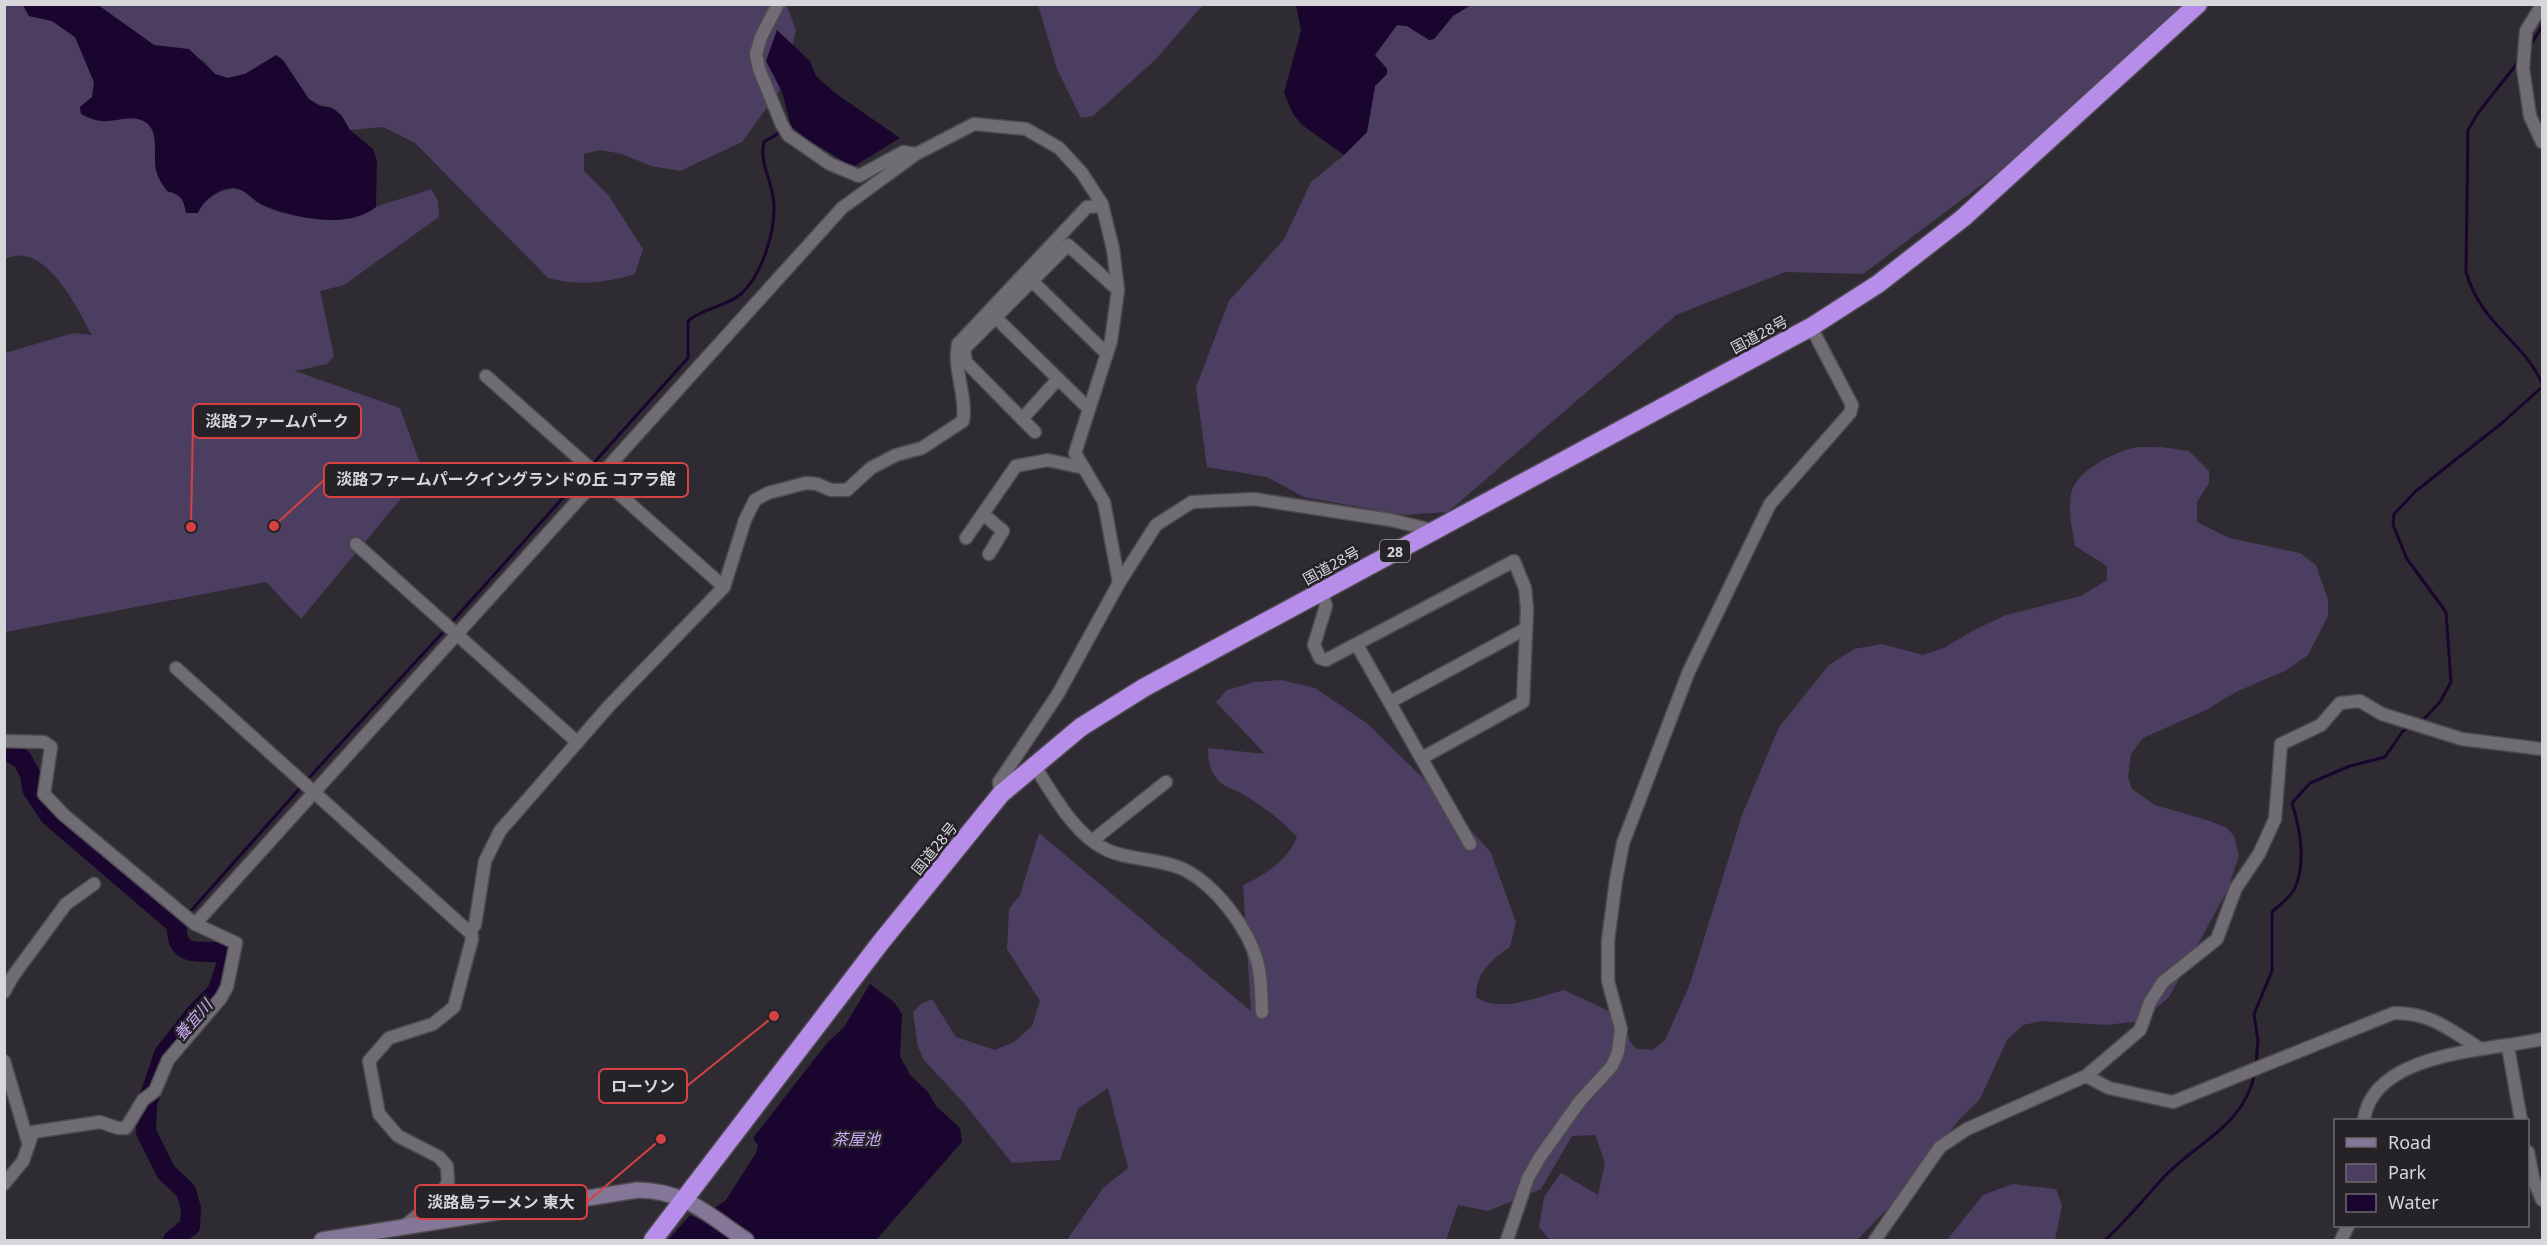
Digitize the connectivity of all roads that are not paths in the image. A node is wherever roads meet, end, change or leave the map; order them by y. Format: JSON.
{"nodes":[{"id":1,"x":2198,"y":4,"type":"edge"},
{"id":2,"x":2542,"y":5,"type":"edge"},
{"id":3,"x":775,"y":6,"type":"edge"},
{"id":4,"x":2542,"y":142,"type":"edge"},
{"id":5,"x":916,"y":154,"type":"junction"},
{"id":6,"x":1102,"y":206,"type":"junction"},
{"id":7,"x":1032,"y":281,"type":"junction"},
{"id":8,"x":1118,"y":290,"type":"junction"},
{"id":9,"x":996,"y":318,"type":"junction"},
{"id":10,"x":1811,"y":327,"type":"junction"},
{"id":11,"x":1107,"y":354,"type":"junction"},
{"id":12,"x":486,"y":376,"type":"dead end"},
{"id":13,"x":1058,"y":379,"type":"junction"},
{"id":14,"x":1089,"y":409,"type":"junction"},
{"id":15,"x":1022,"y":419,"type":"junction"},
{"id":16,"x":1035,"y":432,"type":"dead end"},
{"id":17,"x":1084,"y":468,"type":"junction"},
{"id":18,"x":596,"y":475,"type":"junction"},
{"id":19,"x":982,"y":514,"type":"junction"},
{"id":20,"x":1432,"y":530,"type":"junction"},
{"id":21,"x":966,"y":538,"type":"dead end"},
{"id":22,"x":356,"y":544,"type":"dead end"},
{"id":23,"x":989,"y":554,"type":"dead end"},
{"id":24,"x":1119,"y":583,"type":"junction"},
{"id":25,"x":724,"y":587,"type":"junction"},
{"id":26,"x":1322,"y":591,"type":"junction"},
{"id":27,"x":1525,"y":629,"type":"junction"},
{"id":28,"x":454,"y":633,"type":"junction"},
{"id":29,"x":1357,"y":645,"type":"junction"},
{"id":30,"x":176,"y":668,"type":"dead end"},
{"id":31,"x":1390,"y":702,"type":"junction"},
{"id":32,"x":4,"y":741,"type":"edge"},
{"id":33,"x":577,"y":742,"type":"junction"},
{"id":34,"x":2542,"y":749,"type":"edge"},
{"id":35,"x":1422,"y":758,"type":"junction"},
{"id":36,"x":1034,"y":765,"type":"junction"},
{"id":37,"x":1166,"y":782,"type":"dead end"},
{"id":38,"x":312,"y":789,"type":"junction"},
{"id":39,"x":1001,"y":794,"type":"junction"},
{"id":40,"x":1093,"y":840,"type":"junction"},
{"id":41,"x":1470,"y":844,"type":"dead end"},
{"id":42,"x":94,"y":884,"type":"dead end"},
{"id":43,"x":193,"y":922,"type":"junction"},
{"id":44,"x":471,"y":928,"type":"junction"},
{"id":45,"x":4,"y":992,"type":"edge"},
{"id":46,"x":1262,"y":1012,"type":"dead end"},
{"id":47,"x":2542,"y":1039,"type":"edge"},
{"id":48,"x":2508,"y":1047,"type":"junction"},
{"id":49,"x":2479,"y":1048,"type":"junction"},
{"id":50,"x":4,"y":1061,"type":"edge"},
{"id":51,"x":2086,"y":1076,"type":"junction"},
{"id":52,"x":2364,"y":1119,"type":"edge"},
{"id":53,"x":2521,"y":1119,"type":"edge"},
{"id":54,"x":28,"y":1142,"type":"junction"},
{"id":55,"x":2529,"y":1157,"type":"edge"},
{"id":56,"x":4,"y":1184,"type":"edge"},
{"id":57,"x":686,"y":1198,"type":"junction"},
{"id":58,"x":2542,"y":1200,"type":"edge"},
{"id":59,"x":403,"y":1227,"type":"junction"},
{"id":60,"x":322,"y":1240,"type":"edge"},
{"id":61,"x":653,"y":1240,"type":"edge"},
{"id":62,"x":746,"y":1240,"type":"edge"},
{"id":63,"x":1507,"y":1240,"type":"edge"},
{"id":64,"x":1875,"y":1240,"type":"edge"}],
"edges":[{"from":1,"to":10,"type":"highway","name":"国道28号","number":"28"},
{"from":2,"to":4,"type":"street"},
{"from":3,"to":5,"type":"street"},
{"from":5,"to":6,"type":"street"},
{"from":5,"to":18,"type":"street"},
{"from":6,"to":8,"type":"street"},
{"from":6,"to":25,"type":"street"},
{"from":7,"to":8,"type":"street"},
{"from":7,"to":9,"type":"street"},
{"from":7,"to":11,"type":"street"},
{"from":8,"to":11,"type":"street"},
{"from":9,"to":13,"type":"street"},
{"from":9,"to":15,"type":"street"},
{"from":10,"to":20,"type":"highway","name":"国道28号","number":"28"},
{"from":10,"to":63,"type":"street"},
{"from":11,"to":14,"type":"street"},
{"from":12,"to":18,"type":"street"},
{"from":13,"to":14,"type":"street"},
{"from":13,"to":15,"type":"street"},
{"from":14,"to":17,"type":"street"},
{"from":15,"to":16,"type":"street"},
{"from":17,"to":19,"type":"street"},
{"from":17,"to":24,"type":"street"},
{"from":18,"to":25,"type":"street"},
{"from":18,"to":28,"type":"street"},
{"from":19,"to":21,"type":"street"},
{"from":19,"to":23,"type":"street"},
{"from":20,"to":24,"type":"street"},
{"from":20,"to":26,"type":"highway","name":"国道28号","number":"28"},
{"from":22,"to":28,"type":"street"},
{"from":24,"to":39,"type":"street"},
{"from":25,"to":33,"type":"street"},
{"from":26,"to":29,"type":"street"},
{"from":26,"to":36,"type":"highway","name":"国道28号","number":"28"},
{"from":27,"to":29,"type":"street"},
{"from":27,"to":31,"type":"street"},
{"from":27,"to":35,"type":"street"},
{"from":28,"to":33,"type":"street"},
{"from":28,"to":38,"type":"street"},
{"from":29,"to":31,"type":"street"},
{"from":30,"to":38,"type":"street"},
{"from":31,"to":35,"type":"street"},
{"from":32,"to":43,"type":"street"},
{"from":33,"to":44,"type":"street"},
{"from":34,"to":51,"type":"street"},
{"from":35,"to":41,"type":"street"},
{"from":36,"to":39,"type":"highway","name":"国道28号","number":"28"},
{"from":36,"to":40,"type":"street"},
{"from":37,"to":40,"type":"street"},
{"from":38,"to":43,"type":"street"},
{"from":38,"to":44,"type":"street"},
{"from":39,"to":57,"type":"highway","name":"国道28号","number":"28"},
{"from":40,"to":46,"type":"street"},
{"from":42,"to":45,"type":"street"},
{"from":43,"to":54,"type":"street"},
{"from":44,"to":59,"type":"street"},
{"from":47,"to":48,"type":"street"},
{"from":48,"to":49,"type":"street"},
{"from":48,"to":53,"type":"street"},
{"from":49,"to":51,"type":"street"},
{"from":49,"to":52,"type":"street"},
{"from":50,"to":54,"type":"street"},
{"from":51,"to":64,"type":"street"},
{"from":54,"to":56,"type":"street"},
{"from":55,"to":58,"type":"street"},
{"from":57,"to":59,"type":"main road"},
{"from":57,"to":61,"type":"highway","name":"国道28号","number":"28"},
{"from":57,"to":62,"type":"main road"},
{"from":59,"to":60,"type":"main road"}]}
